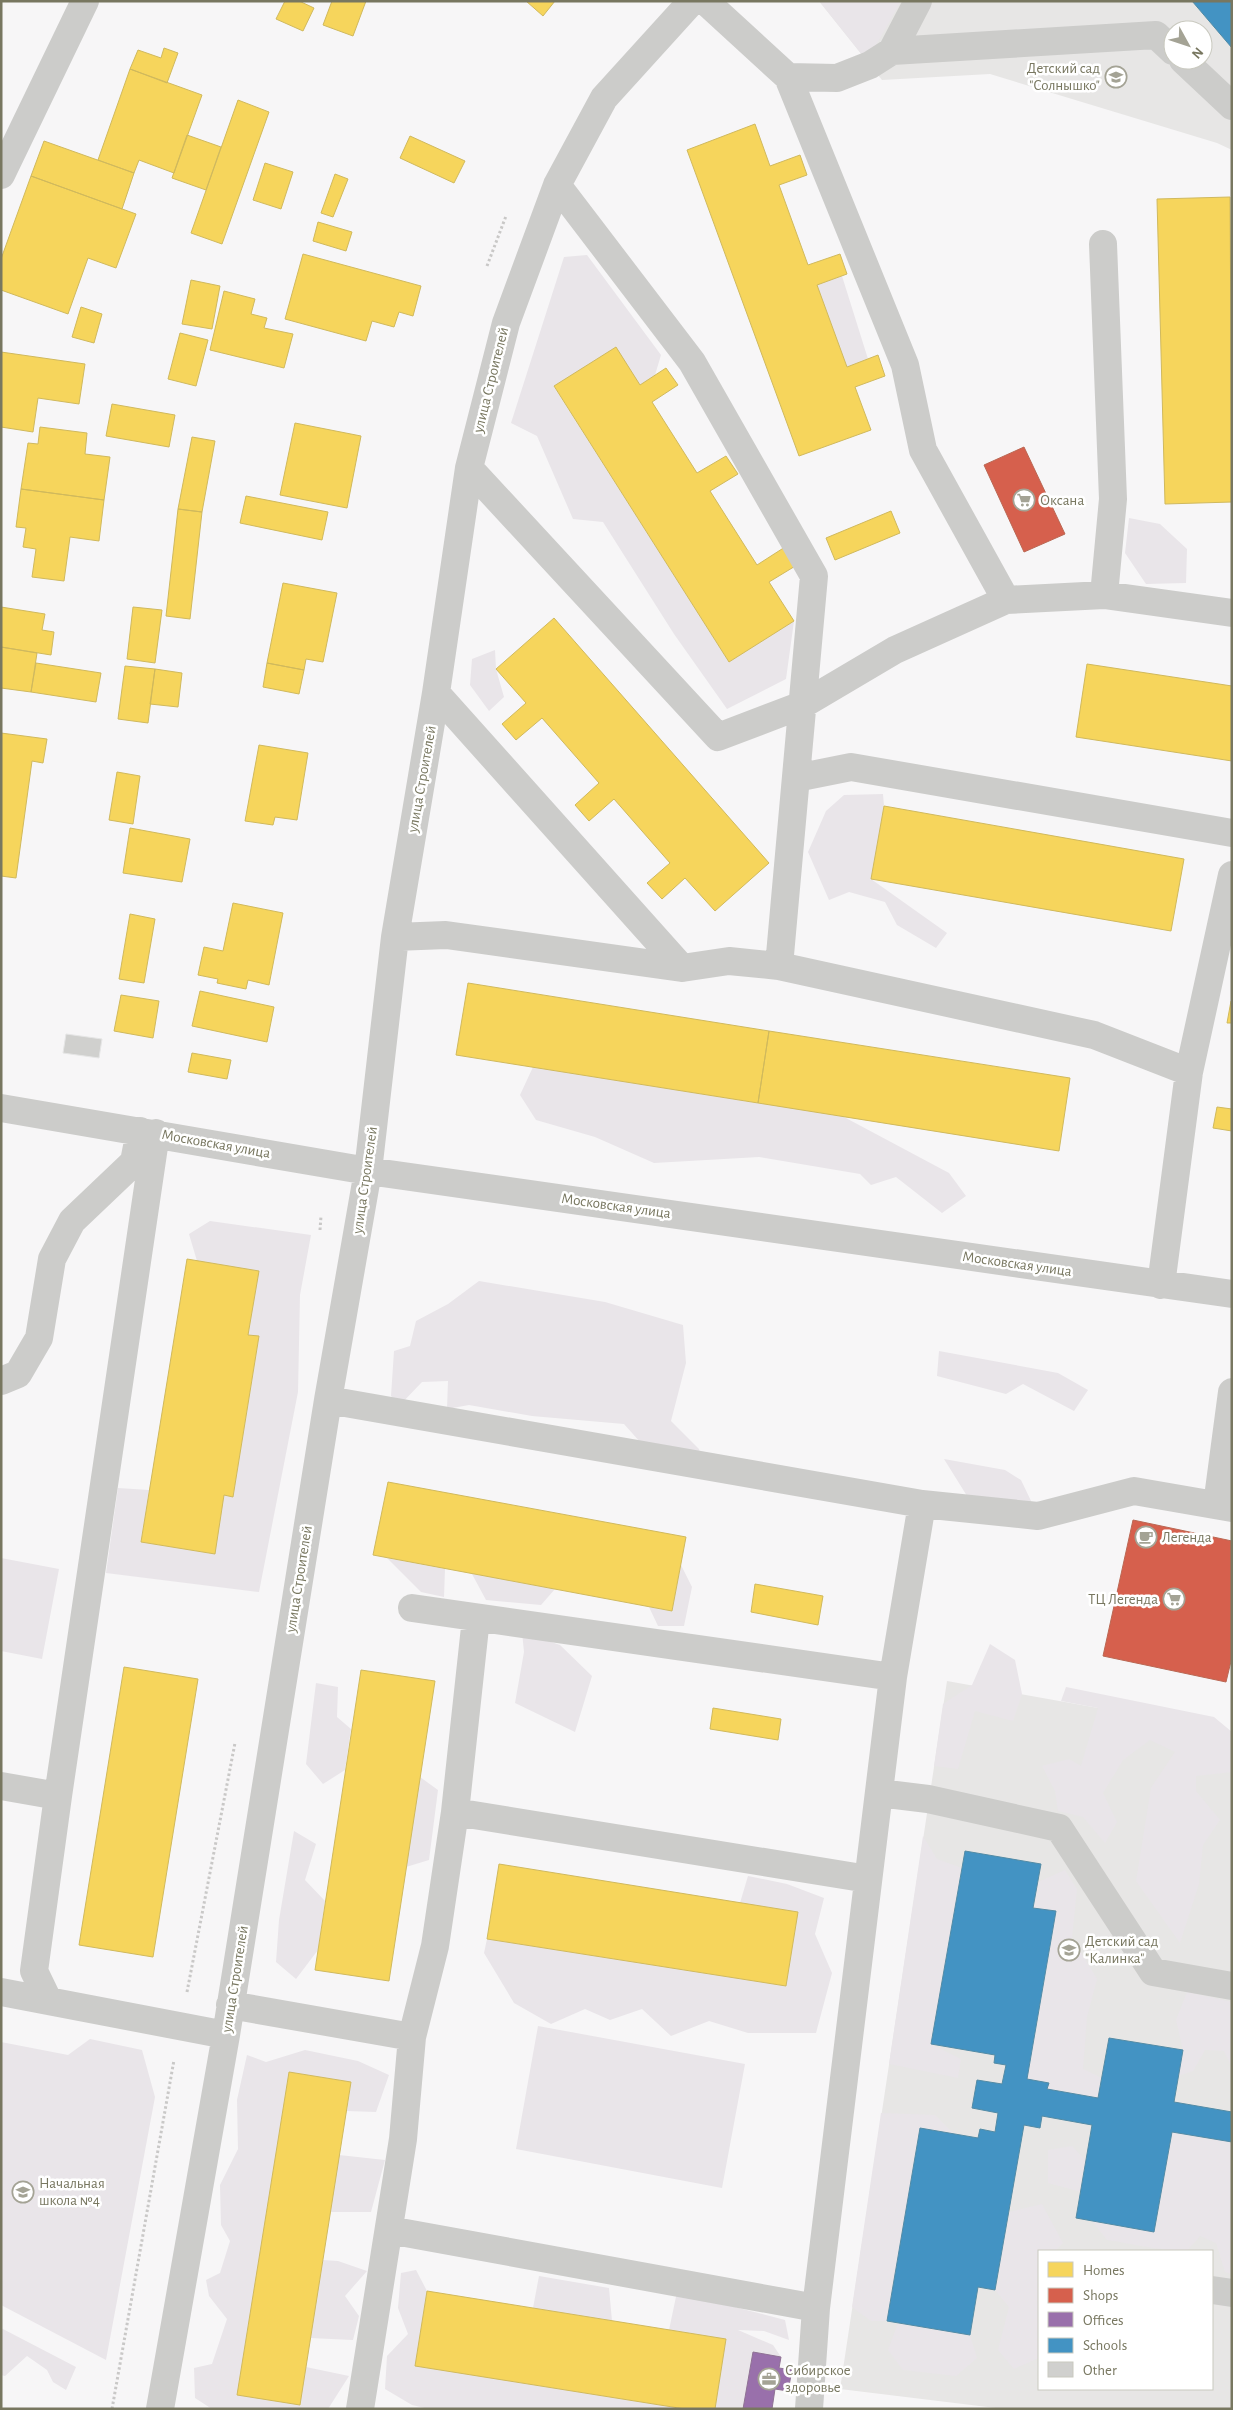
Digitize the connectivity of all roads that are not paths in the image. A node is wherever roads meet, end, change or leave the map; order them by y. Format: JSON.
{"nodes":[{"id":1,"x":85,"y":1,"type":"edge"},
{"id":2,"x":692,"y":1,"type":"edge"},
{"id":3,"x":705,"y":1,"type":"edge"},
{"id":4,"x":918,"y":1,"type":"edge"},
{"id":5,"x":1163,"y":42,"type":"edge"},
{"id":6,"x":892,"y":51,"type":"junction"},
{"id":7,"x":1194,"y":70,"type":"edge"},
{"id":8,"x":788,"y":77,"type":"junction"},
{"id":9,"x":1232,"y":106,"type":"edge"},
{"id":10,"x":1,"y":176,"type":"edge"},
{"id":11,"x":557,"y":185,"type":"junction"},
{"id":12,"x":1103,"y":244,"type":"dead end"},
{"id":13,"x":469,"y":468,"type":"junction"},
{"id":14,"x":1104,"y":595,"type":"junction"},
{"id":15,"x":1006,"y":600,"type":"junction"},
{"id":16,"x":1232,"y":613,"type":"edge"},
{"id":17,"x":436,"y":693,"type":"junction"},
{"id":18,"x":802,"y":705,"type":"junction"},
{"id":19,"x":796,"y":778,"type":"junction"},
{"id":20,"x":1232,"y":833,"type":"edge"},
{"id":21,"x":1232,"y":875,"type":"edge"},
{"id":22,"x":395,"y":937,"type":"junction"},
{"id":23,"x":779,"y":966,"type":"junction"},
{"id":24,"x":682,"y":968,"type":"junction"},
{"id":25,"x":1189,"y":1072,"type":"junction"},
{"id":26,"x":1,"y":1108,"type":"edge"},
{"id":27,"x":148,"y":1132,"type":"junction"},
{"id":28,"x":368,"y":1171,"type":"junction"},
{"id":29,"x":1161,"y":1285,"type":"junction"},
{"id":30,"x":1232,"y":1294,"type":"edge"},
{"id":31,"x":1,"y":1381,"type":"edge"},
{"id":32,"x":1232,"y":1392,"type":"edge"},
{"id":33,"x":328,"y":1400,"type":"junction"},
{"id":34,"x":922,"y":1504,"type":"junction"},
{"id":35,"x":1225,"y":1507,"type":"edge"},
{"id":36,"x":412,"y":1608,"type":"dead end"},
{"id":37,"x":476,"y":1618,"type":"junction"},
{"id":38,"x":893,"y":1677,"type":"junction"},
{"id":39,"x":1,"y":1786,"type":"edge"},
{"id":40,"x":879,"y":1793,"type":"junction"},
{"id":41,"x":58,"y":1796,"type":"junction"},
{"id":42,"x":454,"y":1812,"type":"junction"},
{"id":43,"x":868,"y":1879,"type":"junction"},
{"id":44,"x":1232,"y":1986,"type":"edge"},
{"id":45,"x":1,"y":1992,"type":"edge"},
{"id":46,"x":48,"y":2000,"type":"junction"},
{"id":47,"x":230,"y":2005,"type":"junction"},
{"id":48,"x":226,"y":2035,"type":"junction"},
{"id":49,"x":412,"y":2037,"type":"junction"},
{"id":50,"x":389,"y":2230,"type":"junction"},
{"id":51,"x":1213,"y":2290,"type":"edge"},
{"id":52,"x":1232,"y":2293,"type":"edge"},
{"id":53,"x":816,"y":2308,"type":"junction"},
{"id":54,"x":160,"y":2409,"type":"edge"},
{"id":55,"x":360,"y":2409,"type":"edge"},
{"id":56,"x":809,"y":2409,"type":"edge"}],
"edges":[{"from":1,"to":10,"type":"street"},
{"from":2,"to":11,"type":"street","name":"улица Строителей"},
{"from":3,"to":8,"type":"street"},
{"from":4,"to":6,"type":"street"},
{"from":5,"to":6,"type":"street"},
{"from":6,"to":8,"type":"street"},
{"from":7,"to":9,"type":"street"},
{"from":8,"to":15,"type":"street"},
{"from":11,"to":13,"type":"street","name":"улица Строителей"},
{"from":11,"to":18,"type":"street"},
{"from":12,"to":14,"type":"street"},
{"from":13,"to":17,"type":"street","name":"улица Строителей"},
{"from":13,"to":18,"type":"street"},
{"from":14,"to":15,"type":"street"},
{"from":14,"to":16,"type":"street"},
{"from":15,"to":18,"type":"street"},
{"from":17,"to":22,"type":"street","name":"улица Строителей"},
{"from":17,"to":24,"type":"street"},
{"from":18,"to":19,"type":"street"},
{"from":19,"to":20,"type":"street"},
{"from":19,"to":23,"type":"street"},
{"from":21,"to":25,"type":"street"},
{"from":22,"to":24,"type":"street"},
{"from":22,"to":28,"type":"street","name":"улица Строителей"},
{"from":23,"to":24,"type":"street"},
{"from":23,"to":25,"type":"street"},
{"from":25,"to":29,"type":"street"},
{"from":26,"to":27,"type":"street","name":"Московская улица"},
{"from":27,"to":28,"type":"street","name":"Московская улица"},
{"from":27,"to":31,"type":"street"},
{"from":27,"to":41,"type":"street"},
{"from":28,"to":29,"type":"street","name":"Московская улица"},
{"from":28,"to":33,"type":"street","name":"улица Строителей"},
{"from":29,"to":30,"type":"street","name":"Московская улица"},
{"from":32,"to":35,"type":"street"},
{"from":33,"to":34,"type":"street"},
{"from":33,"to":47,"type":"street","name":"улица Строителей"},
{"from":34,"to":35,"type":"street"},
{"from":34,"to":38,"type":"street"},
{"from":36,"to":37,"type":"street"},
{"from":37,"to":38,"type":"street"},
{"from":37,"to":42,"type":"street"},
{"from":38,"to":40,"type":"street"},
{"from":39,"to":41,"type":"street"},
{"from":40,"to":43,"type":"street"},
{"from":40,"to":44,"type":"street"},
{"from":41,"to":46,"type":"street"},
{"from":42,"to":43,"type":"street"},
{"from":42,"to":49,"type":"street"},
{"from":43,"to":53,"type":"street"},
{"from":45,"to":46,"type":"street"},
{"from":46,"to":48,"type":"street"},
{"from":47,"to":48,"type":"street","name":"улица Строителей"},
{"from":47,"to":49,"type":"street"},
{"from":48,"to":54,"type":"street","name":"улица Строителей"},
{"from":49,"to":50,"type":"street"},
{"from":50,"to":53,"type":"street"},
{"from":50,"to":55,"type":"street"},
{"from":51,"to":52,"type":"street"},
{"from":53,"to":56,"type":"street"}]}
